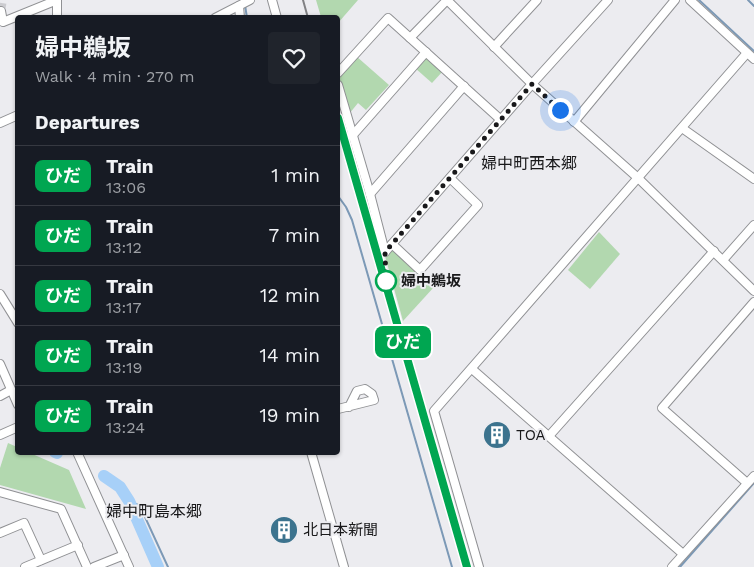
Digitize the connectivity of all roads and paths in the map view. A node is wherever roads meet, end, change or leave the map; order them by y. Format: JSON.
{"nodes":[{"id":1,"x":250,"y":0,"type":"edge"},
{"id":2,"x":272,"y":0,"type":"edge"},
{"id":3,"x":447,"y":0,"type":"edge"},
{"id":4,"x":538,"y":0,"type":"edge"},
{"id":5,"x":608,"y":0,"type":"edge"},
{"id":6,"x":675,"y":0,"type":"edge"},
{"id":7,"x":690,"y":0,"type":"edge"},
{"id":8,"x":239,"y":6,"type":"junction"},
{"id":9,"x":1,"y":11,"type":"dead end"},
{"id":10,"x":20,"y":15,"type":"edge"},
{"id":11,"x":57,"y":15,"type":"edge"},
{"id":12,"x":221,"y":15,"type":"edge"},
{"id":13,"x":240,"y":15,"type":"edge"},
{"id":14,"x":276,"y":15,"type":"edge"},
{"id":15,"x":15,"y":17,"type":"edge"},
{"id":16,"x":410,"y":38,"type":"junction"},
{"id":17,"x":494,"y":47,"type":"junction"},
{"id":18,"x":426,"y":52,"type":"junction"},
{"id":19,"x":747,"y":53,"type":"junction"},
{"id":20,"x":754,"y":59,"type":"edge"},
{"id":21,"x":340,"y":71,"type":"edge"},
{"id":22,"x":532,"y":84,"type":"junction"},
{"id":23,"x":464,"y":86,"type":"junction"},
{"id":24,"x":340,"y":92,"type":"edge"},
{"id":25,"x":15,"y":116,"type":"edge"},
{"id":26,"x":501,"y":120,"type":"junction"},
{"id":27,"x":574,"y":122,"type":"junction"},
{"id":28,"x":0,"y":123,"type":"edge"},
{"id":29,"x":682,"y":128,"type":"junction"},
{"id":30,"x":352,"y":136,"type":"junction"},
{"id":31,"x":450,"y":178,"type":"junction"},
{"id":32,"x":638,"y":178,"type":"junction"},
{"id":33,"x":754,"y":179,"type":"edge"},
{"id":34,"x":370,"y":194,"type":"junction"},
{"id":35,"x":754,"y":225,"type":"edge"},
{"id":36,"x":392,"y":244,"type":"junction"},
{"id":37,"x":714,"y":251,"type":"junction"},
{"id":38,"x":723,"y":260,"type":"junction"},
{"id":39,"x":754,"y":291,"type":"edge"},
{"id":40,"x":0,"y":294,"type":"edge"},
{"id":41,"x":754,"y":302,"type":"edge"},
{"id":42,"x":15,"y":318,"type":"edge"},
{"id":43,"x":0,"y":364,"type":"edge"},
{"id":44,"x":472,"y":369,"type":"junction"},
{"id":45,"x":11,"y":390,"type":"junction"},
{"id":46,"x":0,"y":396,"type":"edge"},
{"id":47,"x":15,"y":399,"type":"edge"},
{"id":48,"x":349,"y":407,"type":"dead end"},
{"id":49,"x":340,"y":409,"type":"edge"},
{"id":50,"x":15,"y":428,"type":"edge"},
{"id":51,"x":0,"y":435,"type":"edge"},
{"id":52,"x":549,"y":436,"type":"junction"},
{"id":53,"x":78,"y":455,"type":"edge"},
{"id":54,"x":312,"y":455,"type":"edge"},
{"id":55,"x":754,"y":476,"type":"edge"},
{"id":56,"x":748,"y":483,"type":"junction"},
{"id":57,"x":0,"y":492,"type":"edge"},
{"id":58,"x":0,"y":533,"type":"edge"},
{"id":59,"x":78,"y":545,"type":"junction"},
{"id":60,"x":683,"y":554,"type":"junction"},
{"id":61,"x":124,"y":555,"type":"junction"},
{"id":62,"x":41,"y":560,"type":"junction"},
{"id":63,"x":25,"y":567,"type":"edge"},
{"id":64,"x":87,"y":567,"type":"edge"},
{"id":65,"x":94,"y":567,"type":"edge"},
{"id":66,"x":129,"y":567,"type":"edge"},
{"id":67,"x":344,"y":567,"type":"edge"},
{"id":68,"x":479,"y":567,"type":"edge"},
{"id":69,"x":672,"y":567,"type":"edge"}],
"edges":[{"from":1,"to":8,"type":"street"},
{"from":2,"to":14,"type":"street"},
{"from":3,"to":16,"type":"street"},
{"from":3,"to":17,"type":"street"},
{"from":4,"to":17,"type":"street"},
{"from":5,"to":22,"type":"street"},
{"from":6,"to":27,"type":"street"},
{"from":7,"to":19,"type":"street"},
{"from":8,"to":12,"type":"street"},
{"from":8,"to":13,"type":"street"},
{"from":9,"to":15,"type":"street"},
{"from":10,"to":11,"type":"street"},
{"from":16,"to":18,"type":"street"},
{"from":16,"to":21,"type":"street"},
{"from":17,"to":22,"type":"street"},
{"from":18,"to":23,"type":"street"},
{"from":18,"to":30,"type":"street"},
{"from":19,"to":20,"type":"street"},
{"from":19,"to":29,"type":"street"},
{"from":22,"to":26,"type":"street"},
{"from":22,"to":27,"type":"street"},
{"from":23,"to":26,"type":"street"},
{"from":23,"to":34,"type":"street"},
{"from":24,"to":30,"type":"street"},
{"from":25,"to":28,"type":"street"},
{"from":26,"to":31,"type":"street"},
{"from":27,"to":32,"type":"street"},
{"from":29,"to":32,"type":"street"},
{"from":29,"to":33,"type":"street"},
{"from":30,"to":34,"type":"street"},
{"from":31,"to":36,"type":"street"},
{"from":31,"to":36,"type":"street"},
{"from":32,"to":37,"type":"street"},
{"from":32,"to":44,"type":"street"},
{"from":34,"to":36,"type":"street"},
{"from":35,"to":38,"type":"street"},
{"from":37,"to":38,"type":"street"},
{"from":37,"to":52,"type":"street"},
{"from":38,"to":39,"type":"street"},
{"from":40,"to":42,"type":"street"},
{"from":41,"to":56,"type":"street"},
{"from":43,"to":45,"type":"street"},
{"from":44,"to":52,"type":"street"},
{"from":44,"to":68,"type":"street"},
{"from":45,"to":46,"type":"street"},
{"from":45,"to":47,"type":"street"},
{"from":48,"to":49,"type":"street"},
{"from":50,"to":51,"type":"street"},
{"from":52,"to":60,"type":"street"},
{"from":53,"to":61,"type":"street"},
{"from":54,"to":67,"type":"street"},
{"from":55,"to":56,"type":"street"},
{"from":56,"to":60,"type":"street"},
{"from":57,"to":59,"type":"street"},
{"from":58,"to":62,"type":"street"},
{"from":59,"to":62,"type":"street"},
{"from":59,"to":64,"type":"street"},
{"from":60,"to":69,"type":"street"},
{"from":61,"to":65,"type":"street"},
{"from":61,"to":66,"type":"street"},
{"from":62,"to":63,"type":"street"}]}
